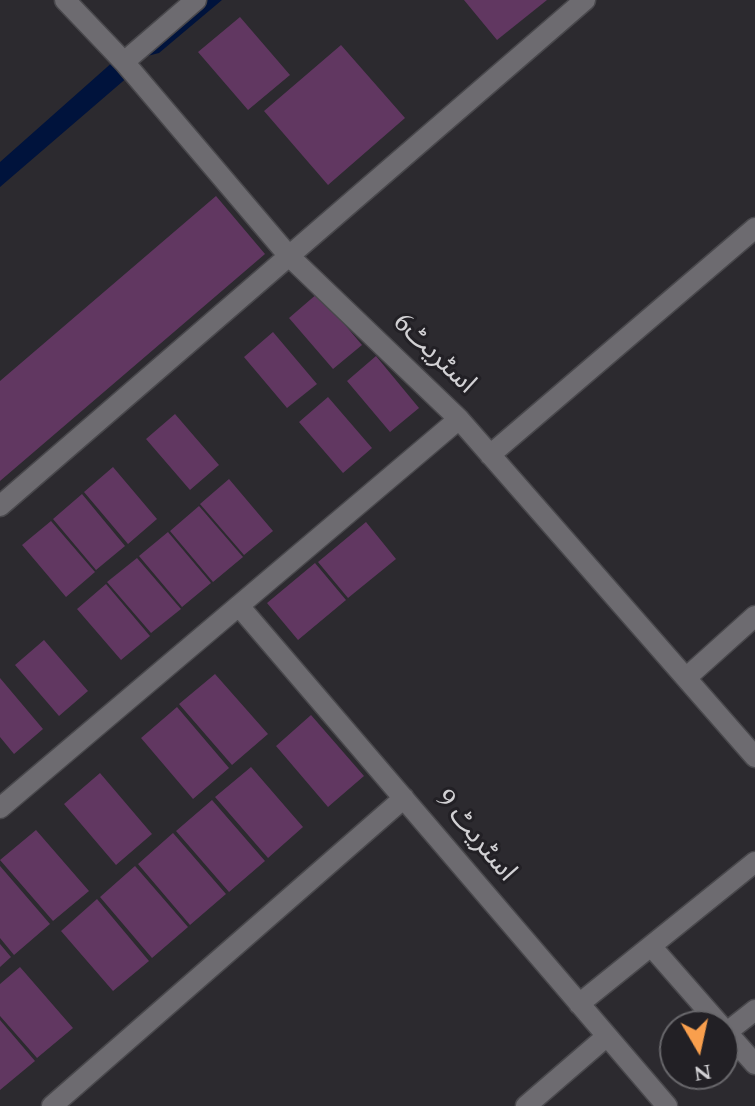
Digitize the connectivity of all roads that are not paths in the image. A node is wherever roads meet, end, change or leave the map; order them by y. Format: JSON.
{"nodes":[{"id":1,"x":65,"y":0,"type":"edge"},
{"id":2,"x":196,"y":0,"type":"edge"},
{"id":3,"x":585,"y":0,"type":"edge"},
{"id":4,"x":124,"y":62,"type":"junction"},
{"id":5,"x":755,"y":228,"type":"edge"},
{"id":6,"x":288,"y":255,"type":"junction"},
{"id":7,"x":459,"y":419,"type":"junction"},
{"id":8,"x":490,"y":455,"type":"junction"},
{"id":9,"x":0,"y":506,"type":"edge"},
{"id":10,"x":239,"y":606,"type":"junction"},
{"id":11,"x":755,"y":616,"type":"edge"},
{"id":12,"x":686,"y":678,"type":"junction"},
{"id":13,"x":755,"y":757,"type":"edge"},
{"id":14,"x":404,"y":798,"type":"junction"},
{"id":15,"x":0,"y":808,"type":"edge"},
{"id":16,"x":755,"y":862,"type":"edge"},
{"id":17,"x":651,"y":946,"type":"junction"},
{"id":18,"x":579,"y":1004,"type":"junction"},
{"id":19,"x":707,"y":1010,"type":"edge"},
{"id":20,"x":607,"y":1036,"type":"junction"},
{"id":21,"x":739,"y":1046,"type":"edge"},
{"id":22,"x":755,"y":1064,"type":"edge"},
{"id":23,"x":52,"y":1106,"type":"edge"},
{"id":24,"x":526,"y":1106,"type":"edge"},
{"id":25,"x":667,"y":1106,"type":"edge"}],
"edges":[{"from":1,"to":4,"type":"street","name":"اسٹریٹ6"},
{"from":2,"to":4,"type":"street"},
{"from":3,"to":6,"type":"street"},
{"from":4,"to":6,"type":"street","name":"اسٹریٹ6"},
{"from":5,"to":8,"type":"street"},
{"from":6,"to":7,"type":"street","name":"اسٹریٹ6"},
{"from":6,"to":9,"type":"street"},
{"from":7,"to":8,"type":"street","name":"اسٹریٹ6"},
{"from":7,"to":10,"type":"street"},
{"from":8,"to":12,"type":"street","name":"اسٹریٹ6"},
{"from":10,"to":14,"type":"street","name":"اسٹریٹ 9"},
{"from":10,"to":15,"type":"street"},
{"from":11,"to":12,"type":"street"},
{"from":12,"to":13,"type":"street","name":"اسٹریٹ6"},
{"from":14,"to":18,"type":"street","name":"اسٹریٹ 9"},
{"from":14,"to":23,"type":"street"},
{"from":16,"to":17,"type":"street"},
{"from":17,"to":18,"type":"street"},
{"from":17,"to":19,"type":"street"},
{"from":18,"to":20,"type":"street","name":"اسٹریٹ 9"},
{"from":20,"to":24,"type":"street"},
{"from":20,"to":25,"type":"street","name":"اسٹریٹ 9"},
{"from":21,"to":22,"type":"street"}]}
